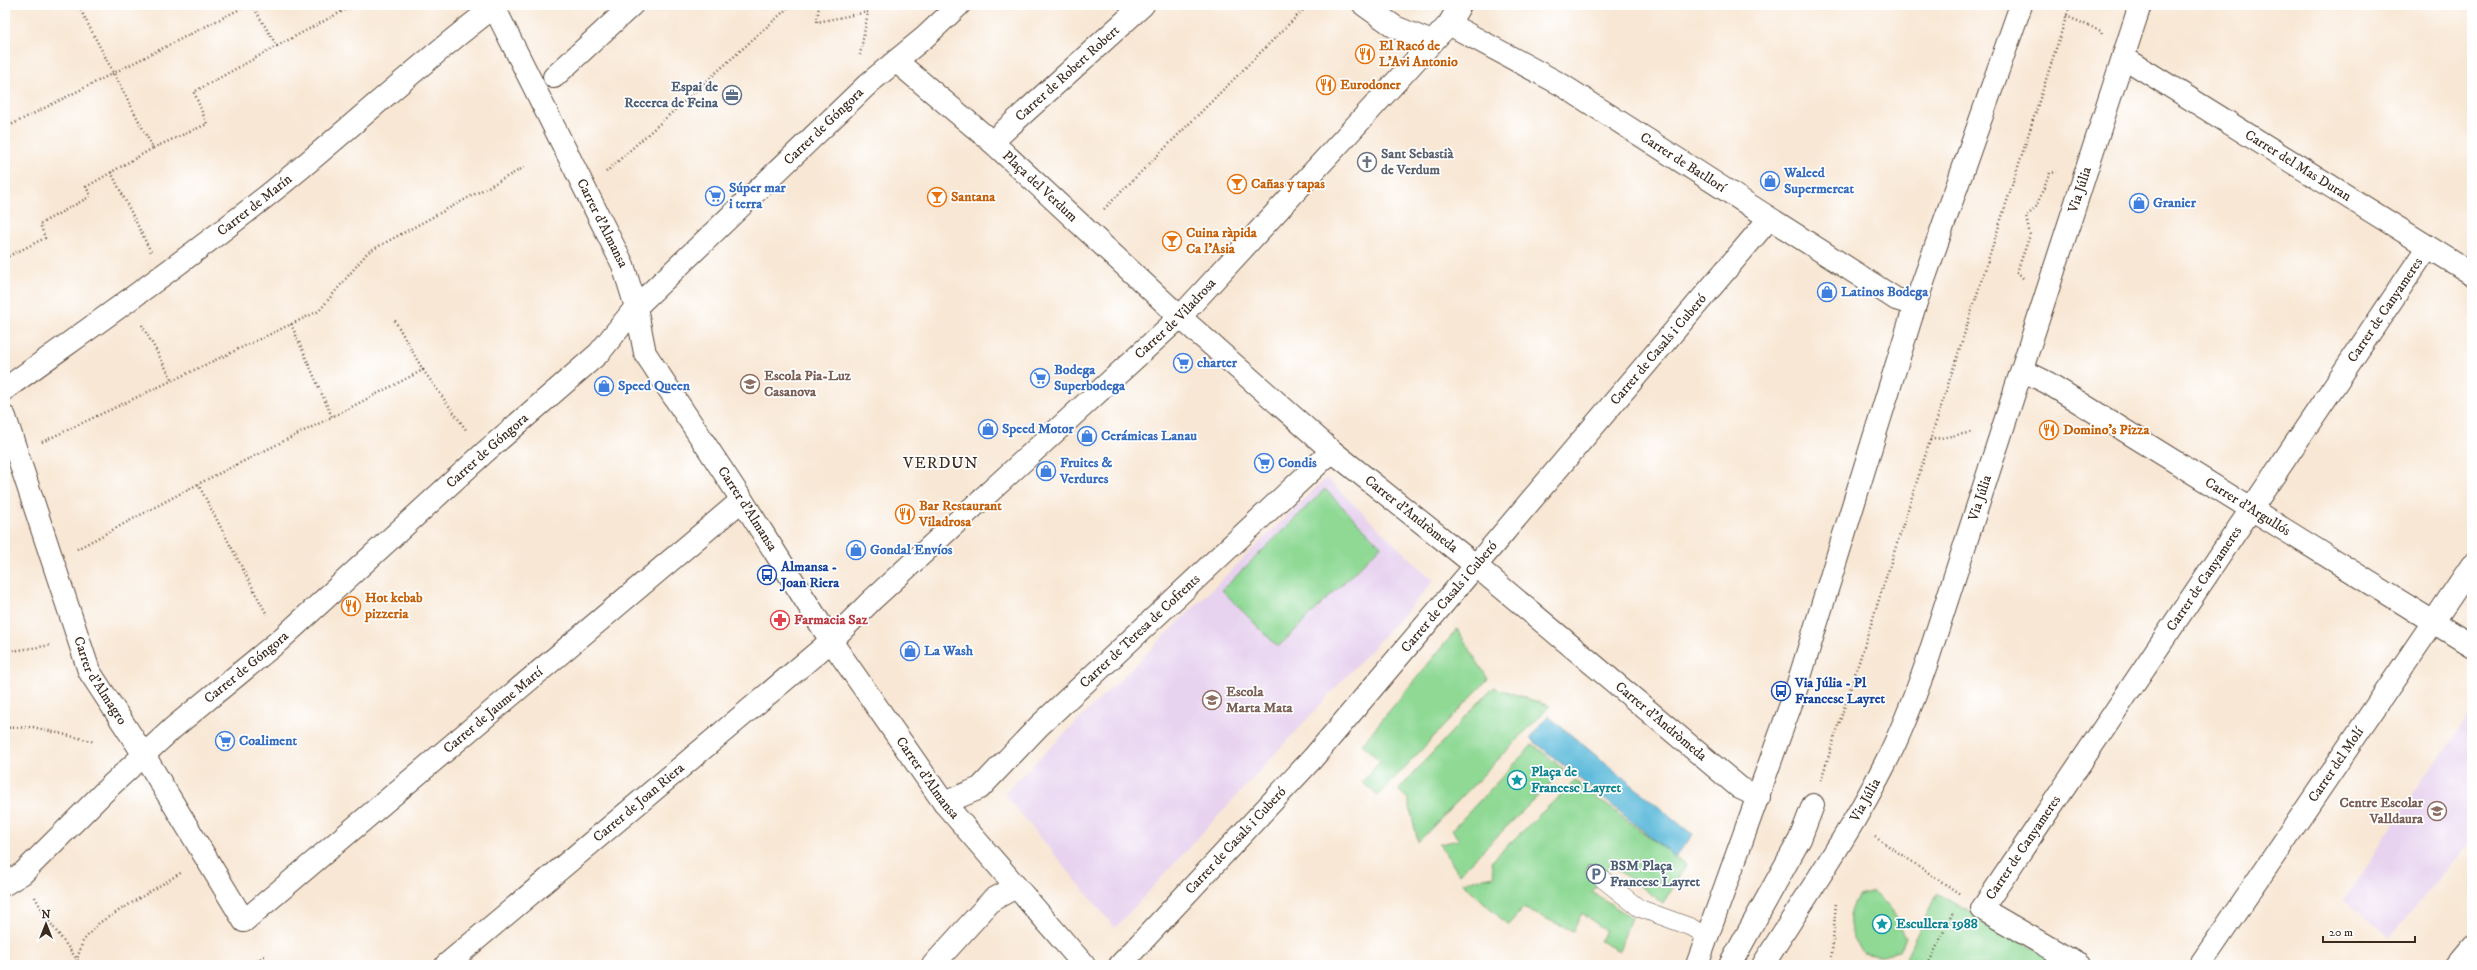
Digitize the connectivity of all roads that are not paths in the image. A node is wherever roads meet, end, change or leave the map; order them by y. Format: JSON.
{"nodes":[{"id":1,"x":632,"y":5,"type":"edge"},
{"id":2,"x":959,"y":5,"type":"edge"},
{"id":3,"x":1143,"y":5,"type":"edge"},
{"id":4,"x":1364,"y":5,"type":"edge"},
{"id":5,"x":1460,"y":5,"type":"edge"},
{"id":6,"x":2020,"y":5,"type":"edge"},
{"id":7,"x":2140,"y":5,"type":"edge"},
{"id":8,"x":493,"y":6,"type":"edge"},
{"id":9,"x":1449,"y":24,"type":"junction"},
{"id":10,"x":1432,"y":42,"type":"junction"},
{"id":11,"x":2123,"y":57,"type":"junction"},
{"id":12,"x":896,"y":61,"type":"junction"},
{"id":13,"x":554,"y":77,"type":"dead end"},
{"id":14,"x":992,"y":142,"type":"junction"},
{"id":15,"x":1769,"y":220,"type":"junction"},
{"id":16,"x":2427,"y":248,"type":"junction"},
{"id":17,"x":2472,"y":274,"type":"edge"},
{"id":18,"x":1914,"y":305,"type":"junction"},
{"id":19,"x":636,"y":307,"type":"junction"},
{"id":20,"x":1180,"y":317,"type":"junction"},
{"id":21,"x":2022,"y":370,"type":"junction"},
{"id":22,"x":5,"y":389,"type":"edge"},
{"id":23,"x":5,"y":417,"type":"edge"},
{"id":24,"x":1332,"y":451,"type":"junction"},
{"id":25,"x":742,"y":500,"type":"junction"},
{"id":26,"x":2250,"y":509,"type":"junction"},
{"id":27,"x":2472,"y":564,"type":"edge"},
{"id":28,"x":1475,"y":565,"type":"junction"},
{"id":29,"x":2434,"y":622,"type":"junction"},
{"id":30,"x":831,"y":641,"type":"junction"},
{"id":31,"x":2472,"y":646,"type":"edge"},
{"id":32,"x":144,"y":755,"type":"junction"},
{"id":33,"x":1759,"y":797,"type":"junction"},
{"id":34,"x":944,"y":803,"type":"junction"},
{"id":35,"x":1813,"y":805,"type":"road end"},
{"id":36,"x":1596,"y":874,"type":"dead end"},
{"id":37,"x":5,"y":884,"type":"edge"},
{"id":38,"x":1016,"y":887,"type":"junction"},
{"id":39,"x":244,"y":921,"type":"joint"},
{"id":40,"x":1708,"y":937,"type":"junction"},
{"id":41,"x":2472,"y":947,"type":"edge"},
{"id":42,"x":446,"y":965,"type":"edge"},
{"id":43,"x":933,"y":965,"type":"edge"},
{"id":44,"x":1084,"y":965,"type":"edge"},
{"id":45,"x":1120,"y":965,"type":"edge"},
{"id":46,"x":1697,"y":965,"type":"edge"},
{"id":47,"x":1730,"y":965,"type":"edge"},
{"id":48,"x":1763,"y":965,"type":"edge"},
{"id":49,"x":2079,"y":965,"type":"edge"},
{"id":50,"x":2200,"y":965,"type":"edge"},
{"id":51,"x":2457,"y":965,"type":"edge"}],
"edges":[{"from":1,"to":13,"type":"street"},
{"from":2,"to":12,"type":"street","name":"Carrer de Góngora"},
{"from":3,"to":14,"type":"street","name":"Carrer de Robert Robert"},
{"from":4,"to":10,"type":"street"},
{"from":5,"to":9,"type":"street","name":"Carrer de Viladrosa"},
{"from":6,"to":18,"type":"street"},
{"from":7,"to":11,"type":"street","name":"Via Júlia"},
{"from":8,"to":19,"type":"street","name":"Carrer d'Almansa"},
{"from":8,"to":22,"type":"street","name":"Carrer de Marín"},
{"from":9,"to":10,"type":"street","name":"Carrer de Viladrosa"},
{"from":9,"to":15,"type":"street","name":"Carrer de Batllorí"},
{"from":10,"to":20,"type":"street","name":"Carrer de Viladrosa"},
{"from":11,"to":16,"type":"street","name":"Carrer del Mas Duran"},
{"from":11,"to":21,"type":"street","name":"Via Júlia"},
{"from":12,"to":14,"type":"street","name":"Plaça del Verdum"},
{"from":12,"to":19,"type":"street","name":"Carrer de Góngora"},
{"from":14,"to":20,"type":"street","name":"Plaça del Verdum"},
{"from":15,"to":18,"type":"street","name":"Carrer de Batllorí"},
{"from":15,"to":28,"type":"street","name":"Carrer de Casals i Cuberó"},
{"from":16,"to":17,"type":"street","name":"Carrer del Mas Duran"},
{"from":16,"to":26,"type":"street","name":"Carrer de Canyameres"},
{"from":18,"to":33,"type":"street"},
{"from":19,"to":25,"type":"street","name":"Carrer d'Almansa"},
{"from":19,"to":32,"type":"street","name":"Carrer de Góngora"},
{"from":20,"to":24,"type":"street","name":"Carrer d'Andròmeda"},
{"from":20,"to":30,"type":"street","name":"Carrer de Viladrosa"},
{"from":21,"to":26,"type":"street","name":"Carrer d'Argullós"},
{"from":21,"to":48,"type":"street","name":"Via Júlia"},
{"from":23,"to":32,"type":"street","name":"Carrer d'Almagro"},
{"from":24,"to":28,"type":"street","name":"Carrer d'Andròmeda"},
{"from":24,"to":34,"type":"street","name":"Carrer de Teresa de Cofrents"},
{"from":25,"to":30,"type":"street","name":"Carrer d'Almansa"},
{"from":25,"to":39,"type":"street","name":"Carrer de Jaume Martí"},
{"from":26,"to":29,"type":"street","name":"Carrer d'Argullós"},
{"from":26,"to":49,"type":"street","name":"Carrer de Canyameres"},
{"from":27,"to":29,"type":"street","name":"Carrer del Molí"},
{"from":28,"to":33,"type":"street","name":"Carrer d'Andròmeda"},
{"from":28,"to":45,"type":"street","name":"Carrer de Casals i Cuberó"},
{"from":29,"to":31,"type":"street","name":"Carrer d'Argullós"},
{"from":29,"to":50,"type":"street","name":"Carrer del Molí"},
{"from":30,"to":34,"type":"street","name":"Carrer d'Almansa"},
{"from":30,"to":42,"type":"street","name":"Carrer de Joan Riera"},
{"from":32,"to":37,"type":"street","name":"Carrer de Góngora"},
{"from":32,"to":39,"type":"street","name":"Carrer d'Almagro"},
{"from":33,"to":40,"type":"street"},
{"from":34,"to":38,"type":"street","name":"Carrer d'Almansa"},
{"from":35,"to":47,"type":"street"},
{"from":36,"to":40,"type":"lane"},
{"from":38,"to":43,"type":"street"},
{"from":38,"to":44,"type":"street","name":"Carrer d'Almansa"},
{"from":40,"to":46,"type":"street"},
{"from":41,"to":51,"type":"street"}]}
